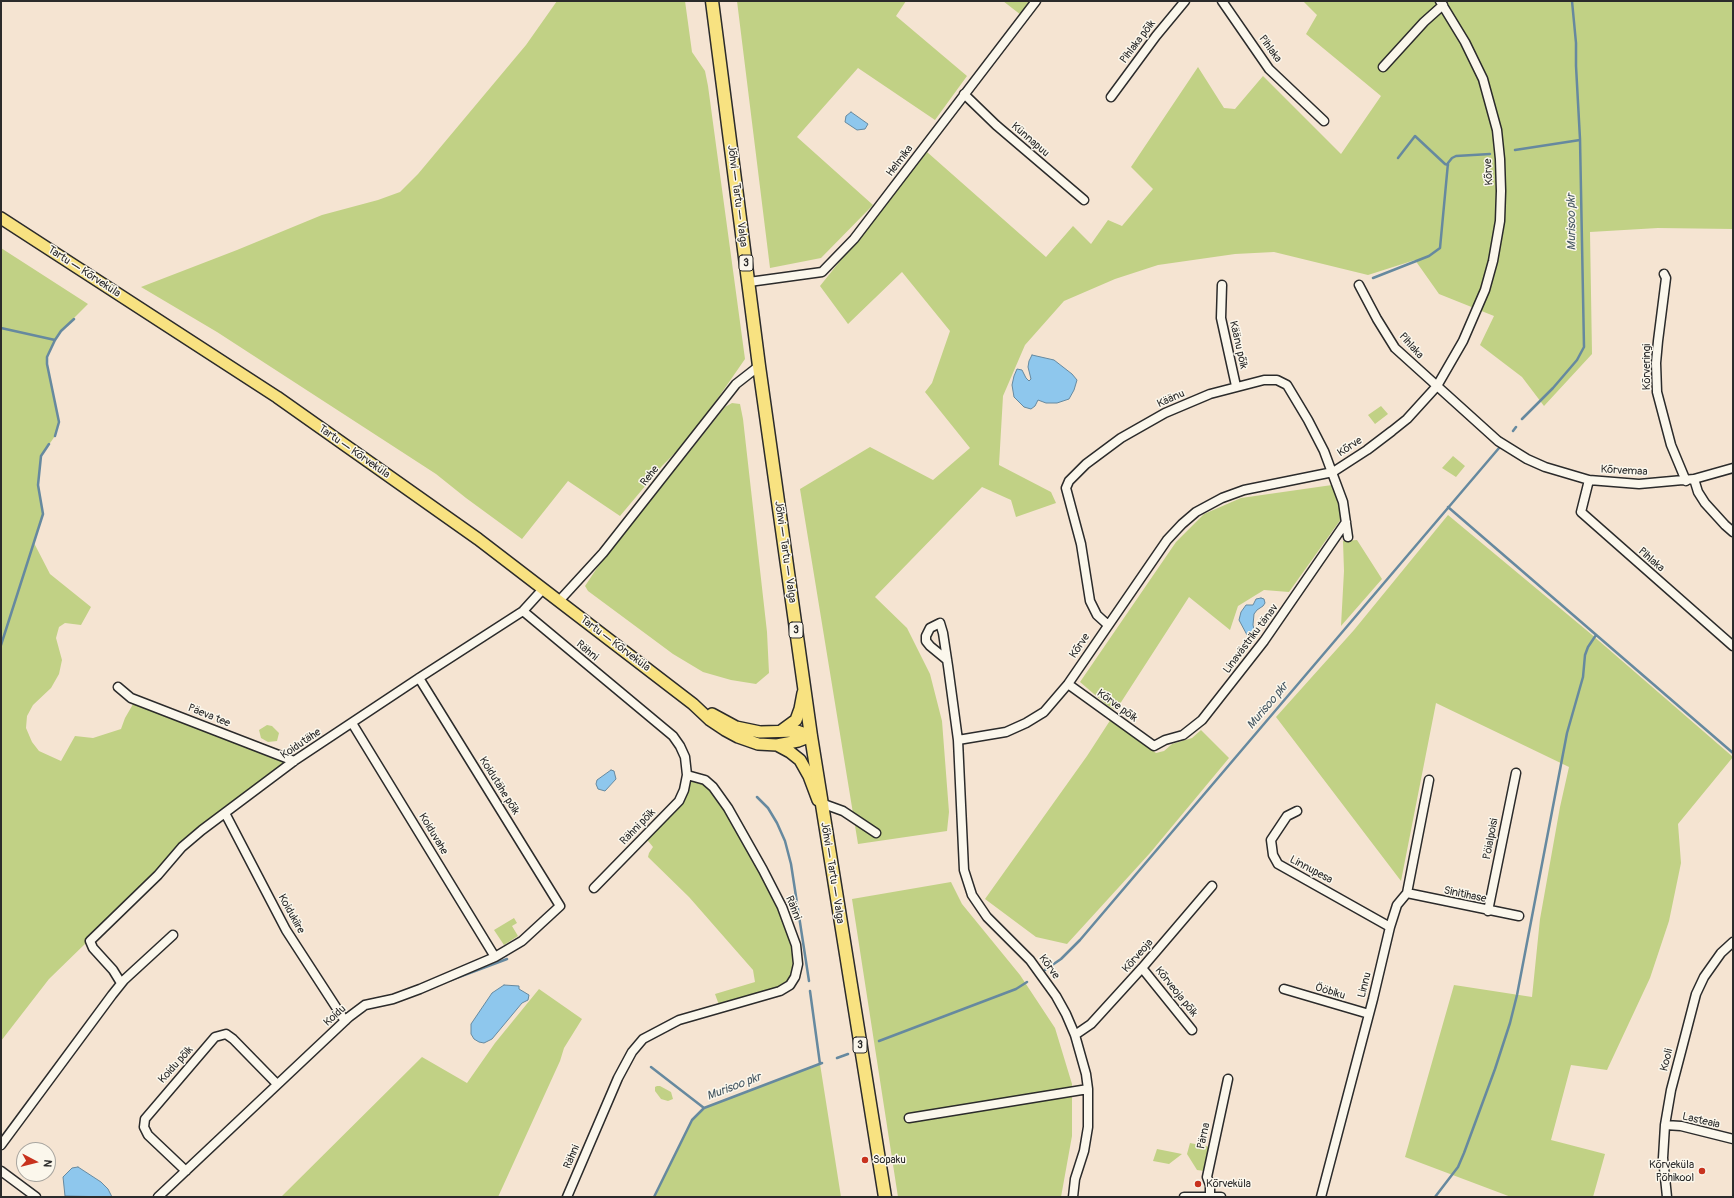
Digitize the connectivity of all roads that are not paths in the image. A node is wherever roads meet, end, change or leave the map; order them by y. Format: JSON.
{"nodes":[{"id":1,"x":712,"y":1,"type":"edge"},
{"id":2,"x":1036,"y":1,"type":"edge"},
{"id":3,"x":1185,"y":1,"type":"edge"},
{"id":4,"x":1222,"y":1,"type":"edge"},
{"id":5,"x":1442,"y":3,"type":"edge"},
{"id":6,"x":1383,"y":67,"type":"dead end"},
{"id":7,"x":964,"y":94,"type":"junction"},
{"id":8,"x":1111,"y":97,"type":"dead end"},
{"id":9,"x":1324,"y":121,"type":"dead end"},
{"id":10,"x":1084,"y":200,"type":"dead end"},
{"id":11,"x":1,"y":218,"type":"edge"},
{"id":12,"x":1664,"y":274,"type":"dead end"},
{"id":13,"x":749,"y":282,"type":"junction"},
{"id":14,"x":1222,"y":285,"type":"dead end"},
{"id":15,"x":1359,"y":285,"type":"dead end"},
{"id":16,"x":759,"y":366,"type":"junction"},
{"id":17,"x":1236,"y":386,"type":"junction"},
{"id":18,"x":1437,"y":386,"type":"junction"},
{"id":19,"x":1517,"y":454,"type":"joint"},
{"id":20,"x":1733,"y":468,"type":"edge"},
{"id":21,"x":1333,"y":472,"type":"junction"},
{"id":22,"x":1589,"y":480,"type":"junction"},
{"id":23,"x":1690,"y":480,"type":"junction"},
{"id":24,"x":1346,"y":522,"type":"junction"},
{"id":25,"x":1733,"y":532,"type":"edge"},
{"id":26,"x":1348,"y":537,"type":"dead end"},
{"id":27,"x":543,"y":589,"type":"junction"},
{"id":28,"x":559,"y":601,"type":"junction"},
{"id":29,"x":523,"y":611,"type":"junction"},
{"id":30,"x":1108,"y":625,"type":"junction"},
{"id":31,"x":1733,"y":646,"type":"edge"},
{"id":32,"x":947,"y":660,"type":"junction"},
{"id":33,"x":419,"y":678,"type":"junction"},
{"id":34,"x":1068,"y":684,"type":"junction"},
{"id":35,"x":804,"y":686,"type":"junction"},
{"id":36,"x":118,"y":687,"type":"dead end"},
{"id":37,"x":693,"y":704,"type":"junction"},
{"id":38,"x":352,"y":724,"type":"junction"},
{"id":39,"x":781,"y":731,"type":"junction"},
{"id":40,"x":810,"y":736,"type":"junction"},
{"id":41,"x":958,"y":740,"type":"junction"},
{"id":42,"x":777,"y":745,"type":"junction"},
{"id":43,"x":1154,"y":746,"type":"joint"},
{"id":44,"x":294,"y":761,"type":"junction"},
{"id":45,"x":1516,"y":773,"type":"dead end"},
{"id":46,"x":687,"y":775,"type":"junction"},
{"id":47,"x":1429,"y":780,"type":"dead end"},
{"id":48,"x":822,"y":808,"type":"junction"},
{"id":49,"x":1297,"y":811,"type":"dead end"},
{"id":50,"x":225,"y":813,"type":"junction"},
{"id":51,"x":876,"y":833,"type":"dead end"},
{"id":52,"x":1212,"y":886,"type":"dead end"},
{"id":53,"x":594,"y":888,"type":"dead end"},
{"id":54,"x":1407,"y":894,"type":"junction"},
{"id":55,"x":560,"y":906,"type":"joint"},
{"id":56,"x":1488,"y":911,"type":"junction"},
{"id":57,"x":1519,"y":916,"type":"dead end"},
{"id":58,"x":1390,"y":927,"type":"junction"},
{"id":59,"x":173,"y":935,"type":"dead end"},
{"id":60,"x":1733,"y":942,"type":"edge"},
{"id":61,"x":494,"y":956,"type":"junction"},
{"id":62,"x":1142,"y":968,"type":"junction"},
{"id":63,"x":121,"y":983,"type":"junction"},
{"id":64,"x":1284,"y":989,"type":"dead end"},
{"id":65,"x":1369,"y":1014,"type":"junction"},
{"id":66,"x":345,"y":1021,"type":"junction"},
{"id":67,"x":1192,"y":1030,"type":"dead end"},
{"id":68,"x":1075,"y":1035,"type":"junction"},
{"id":69,"x":1228,"y":1079,"type":"dead end"},
{"id":70,"x":277,"y":1084,"type":"junction"},
{"id":71,"x":1088,"y":1089,"type":"junction"},
{"id":72,"x":909,"y":1118,"type":"dead end"},
{"id":73,"x":1665,"y":1125,"type":"junction"},
{"id":74,"x":1733,"y":1139,"type":"edge"},
{"id":75,"x":1,"y":1145,"type":"edge"},
{"id":76,"x":1,"y":1170,"type":"edge"},
{"id":77,"x":186,"y":1171,"type":"junction"},
{"id":78,"x":36,"y":1197,"type":"edge"},
{"id":79,"x":158,"y":1197,"type":"edge"},
{"id":80,"x":568,"y":1197,"type":"edge"},
{"id":81,"x":885,"y":1197,"type":"edge"},
{"id":82,"x":1073,"y":1197,"type":"edge"},
{"id":83,"x":1184,"y":1197,"type":"edge"},
{"id":84,"x":1210,"y":1197,"type":"edge"},
{"id":85,"x":1220,"y":1197,"type":"edge"},
{"id":86,"x":1321,"y":1197,"type":"edge"},
{"id":87,"x":1667,"y":1197,"type":"edge"}],
"edges":[{"from":1,"to":13,"type":"highway","name":"Jõhvi — Tartu — Valga","number":"3"},
{"from":2,"to":7,"type":"street","name":"Helmika"},
{"from":3,"to":8,"type":"street","name":"Pihlaka põik"},
{"from":4,"to":9,"type":"street","name":"Pihlaka"},
{"from":5,"to":6,"type":"street","name":"Kõrve"},
{"from":5,"to":18,"type":"street","name":"Kõrve"},
{"from":7,"to":10,"type":"street","name":"Künnapuu"},
{"from":7,"to":13,"type":"street","name":"Helmika"},
{"from":11,"to":27,"type":"main road","name":"Tartu — Kõrveküla"},
{"from":12,"to":23,"type":"street","name":"Kõrveringi"},
{"from":13,"to":16,"type":"highway","name":"Jõhvi — Tartu — Valga","number":"3"},
{"from":14,"to":17,"type":"street","name":"Käänu põik"},
{"from":15,"to":18,"type":"street","name":"Pihlaka"},
{"from":16,"to":28,"type":"street","name":"Rehe"},
{"from":16,"to":35,"type":"highway","name":"Jõhvi — Tartu — Valga","number":"3"},
{"from":17,"to":21,"type":"street","name":"Käänu"},
{"from":17,"to":30,"type":"street","name":"Käänu"},
{"from":18,"to":19,"type":"street","name":"Pihlaka"},
{"from":18,"to":21,"type":"street","name":"Kõrve"},
{"from":19,"to":22,"type":"street","name":"Kõrvemaa"},
{"from":20,"to":23,"type":"street","name":"Kõrvemaa"},
{"from":21,"to":24,"type":"street","name":"Käänu"},
{"from":21,"to":30,"type":"street","name":"Kõrve"},
{"from":22,"to":23,"type":"street","name":"Kõrvemaa"},
{"from":22,"to":31,"type":"street","name":"Pihlaka"},
{"from":23,"to":25,"type":"street","name":"Kõrveringi"},
{"from":24,"to":26,"type":"street","name":"Käänu"},
{"from":24,"to":43,"type":"street","name":"Linavästriku tänav"},
{"from":27,"to":28,"type":"main road","name":"Tartu — Kõrveküla"},
{"from":27,"to":29,"type":"street","name":"Koidutähe"},
{"from":28,"to":37,"type":"main road","name":"Tartu — Kõrveküla"},
{"from":29,"to":33,"type":"street","name":"Koidutähe"},
{"from":29,"to":46,"type":"street","name":"Rähni"},
{"from":30,"to":34,"type":"street","name":"Kõrve"},
{"from":32,"to":32,"type":"street","name":"Kõrve"},
{"from":32,"to":41,"type":"street","name":"Kõrve"},
{"from":33,"to":38,"type":"street","name":"Koidutähe"},
{"from":33,"to":55,"type":"street","name":"Koidutähe põik"},
{"from":34,"to":41,"type":"street","name":"Kõrve"},
{"from":34,"to":43,"type":"street","name":"Kõrve põik"},
{"from":35,"to":39,"type":"main road"},
{"from":35,"to":40,"type":"highway","name":"Jõhvi — Tartu — Valga","number":"3"},
{"from":36,"to":44,"type":"street","name":"Päeva tee"},
{"from":37,"to":39,"type":"main road","name":"Tartu — Kõrveküla"},
{"from":37,"to":42,"type":"main road","name":"Tartu — Kõrveküla"},
{"from":38,"to":44,"type":"street","name":"Koidutähe"},
{"from":38,"to":61,"type":"street","name":"Koiduvahe"},
{"from":39,"to":40,"type":"main road","name":"Tartu — Kõrveküla"},
{"from":40,"to":42,"type":"main road","name":"Tartu — Kõrveküla"},
{"from":40,"to":48,"type":"highway","name":"Jõhvi — Tartu — Valga","number":"3"},
{"from":41,"to":68,"type":"street","name":"Kõrve"},
{"from":42,"to":48,"type":"main road"},
{"from":44,"to":50,"type":"street","name":"Koidutähe"},
{"from":45,"to":56,"type":"street","name":"Pöialpoisi"},
{"from":46,"to":53,"type":"street","name":"Rähni põik"},
{"from":46,"to":80,"type":"street","name":"Rähni"},
{"from":47,"to":54,"type":"street","name":"Linnu"},
{"from":48,"to":51,"type":"street"},
{"from":48,"to":81,"type":"highway","name":"Jõhvi — Tartu — Valga","number":"3"},
{"from":49,"to":58,"type":"street","name":"Linnupesa"},
{"from":50,"to":63,"type":"street","name":"Koidutähe"},
{"from":50,"to":66,"type":"street","name":"Koidukiire"},
{"from":52,"to":62,"type":"street","name":"Kõrveoja"},
{"from":54,"to":56,"type":"street","name":"Sinitihase"},
{"from":54,"to":58,"type":"street","name":"Linnu"},
{"from":55,"to":61,"type":"street","name":"Koidu"},
{"from":56,"to":57,"type":"street","name":"Sinitihase"},
{"from":58,"to":65,"type":"street","name":"Linnu"},
{"from":59,"to":63,"type":"street"},
{"from":60,"to":73,"type":"street","name":"Kooli"},
{"from":61,"to":66,"type":"street","name":"Koidu"},
{"from":62,"to":67,"type":"street","name":"Kõrveoja põik"},
{"from":62,"to":68,"type":"street","name":"Kõrveoja"},
{"from":63,"to":75,"type":"street"},
{"from":64,"to":65,"type":"street","name":"Ööbiku"},
{"from":65,"to":86,"type":"street","name":"Linnu"},
{"from":66,"to":70,"type":"street","name":"Koidu"},
{"from":68,"to":71,"type":"street","name":"Kõrve"},
{"from":69,"to":84,"type":"street","name":"Pärna"},
{"from":70,"to":77,"type":"street","name":"Koidu"},
{"from":70,"to":77,"type":"street","name":"Koidu põik"},
{"from":71,"to":72,"type":"street"},
{"from":71,"to":82,"type":"street","name":"Kõrve"},
{"from":73,"to":74,"type":"street","name":"Lasteaia"},
{"from":73,"to":87,"type":"street","name":"Kooli"},
{"from":76,"to":78,"type":"street"},
{"from":77,"to":79,"type":"street","name":"Koidu"},
{"from":83,"to":84,"type":"street"},
{"from":84,"to":85,"type":"street"}]}
